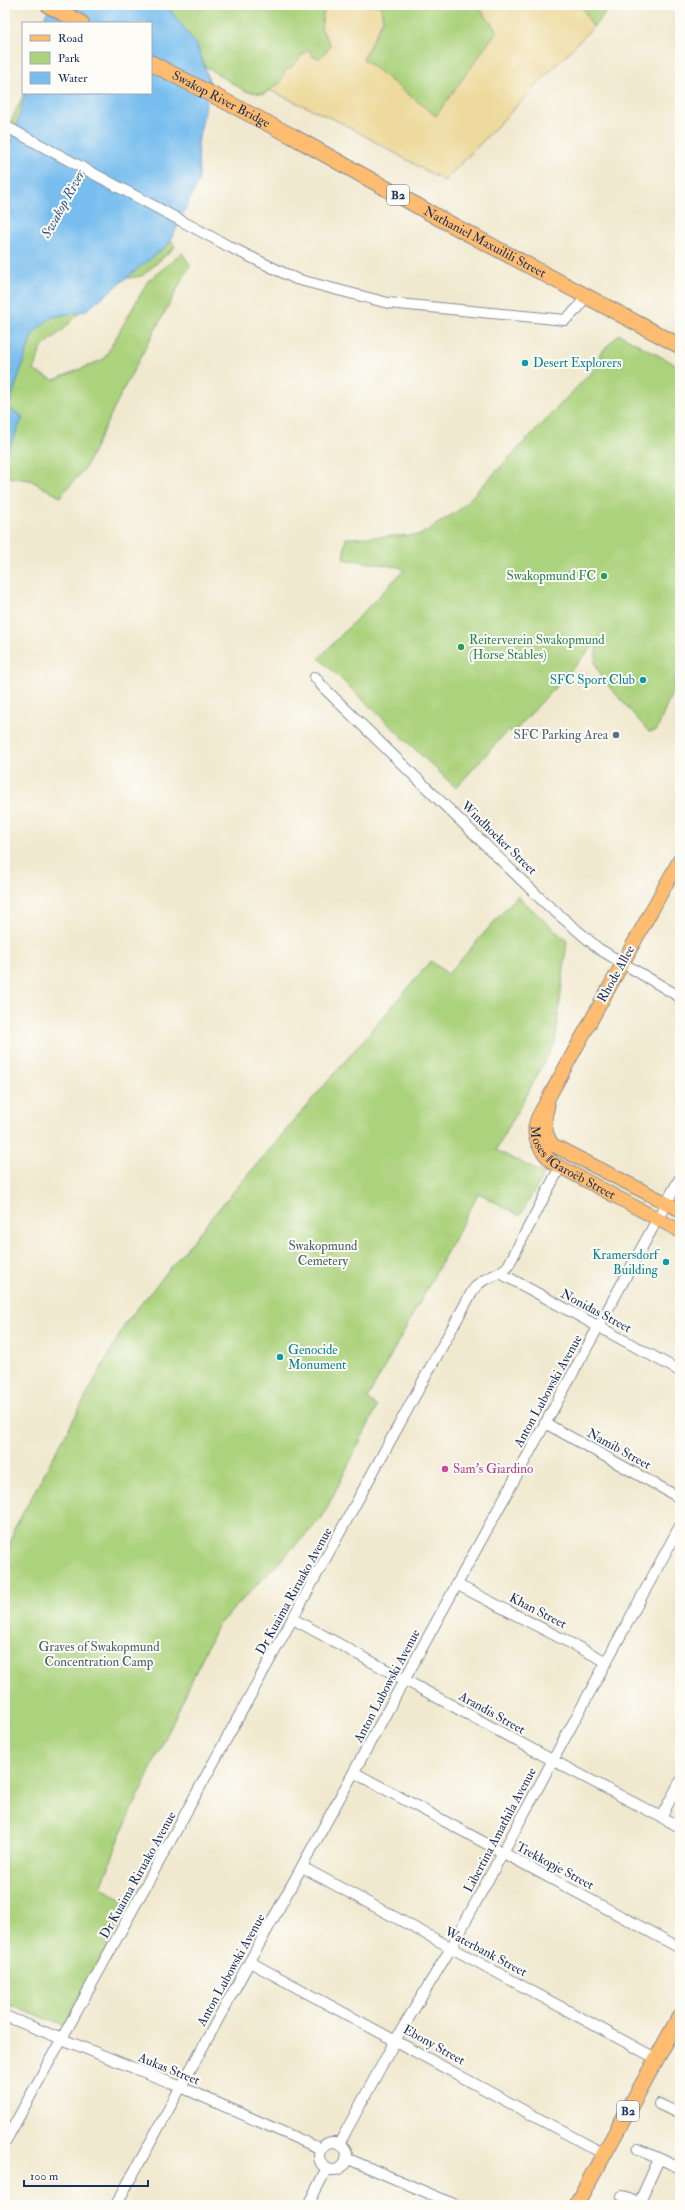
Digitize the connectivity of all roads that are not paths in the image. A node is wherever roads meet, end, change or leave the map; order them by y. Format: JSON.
{"nodes":[{"id":1,"x":48,"y":5,"type":"edge"},
{"id":2,"x":79,"y":22,"type":"edge"},
{"id":3,"x":152,"y":64,"type":"edge"},
{"id":4,"x":5,"y":126,"type":"edge"},
{"id":5,"x":292,"y":136,"type":"joint"},
{"id":6,"x":585,"y":296,"type":"junction"},
{"id":7,"x":637,"y":324,"type":"junction"},
{"id":8,"x":680,"y":346,"type":"edge"},
{"id":9,"x":680,"y":350,"type":"edge"},
{"id":10,"x":315,"y":677,"type":"dead end"},
{"id":11,"x":680,"y":859,"type":"edge"},
{"id":12,"x":621,"y":964,"type":"junction"},
{"id":13,"x":680,"y":997,"type":"edge"},
{"id":14,"x":553,"y":1090,"type":"junction"},
{"id":15,"x":560,"y":1167,"type":"junction"},
{"id":16,"x":680,"y":1178,"type":"edge"},
{"id":17,"x":667,"y":1203,"type":"junction"},
{"id":18,"x":680,"y":1210,"type":"edge"},
{"id":19,"x":657,"y":1219,"type":"junction"},
{"id":20,"x":680,"y":1231,"type":"edge"},
{"id":21,"x":500,"y":1273,"type":"junction"},
{"id":22,"x":598,"y":1327,"type":"junction"},
{"id":23,"x":680,"y":1370,"type":"edge"},
{"id":24,"x":545,"y":1424,"type":"junction"},
{"id":25,"x":680,"y":1498,"type":"edge"},
{"id":26,"x":680,"y":1526,"type":"edge"},
{"id":27,"x":456,"y":1584,"type":"junction"},
{"id":28,"x":293,"y":1619,"type":"junction"},
{"id":29,"x":607,"y":1662,"type":"junction"},
{"id":30,"x":405,"y":1681,"type":"junction"},
{"id":31,"x":552,"y":1760,"type":"junction"},
{"id":32,"x":355,"y":1773,"type":"junction"},
{"id":33,"x":680,"y":1782,"type":"edge"},
{"id":34,"x":660,"y":1817,"type":"junction"},
{"id":35,"x":680,"y":1827,"type":"edge"},
{"id":36,"x":503,"y":1852,"type":"junction"},
{"id":37,"x":302,"y":1867,"type":"junction"},
{"id":38,"x":451,"y":1948,"type":"junction"},
{"id":39,"x":680,"y":1948,"type":"edge"},
{"id":40,"x":250,"y":1962,"type":"junction"},
{"id":41,"x":5,"y":2016,"type":"edge"},
{"id":42,"x":680,"y":2016,"type":"edge"},
{"id":43,"x":396,"y":2039,"type":"junction"},
{"id":44,"x":61,"y":2040,"type":"junction"},
{"id":45,"x":656,"y":2059,"type":"junction"},
{"id":46,"x":181,"y":2088,"type":"junction"},
{"id":47,"x":659,"y":2104,"type":"dead end"},
{"id":48,"x":680,"y":2114,"type":"edge"},
{"id":49,"x":5,"y":2142,"type":"edge"},
{"id":50,"x":338,"y":2144,"type":"junction"},
{"id":51,"x":321,"y":2149,"type":"junction"},
{"id":52,"x":638,"y":2149,"type":"dead end"},
{"id":53,"x":604,"y":2154,"type":"junction"},
{"id":54,"x":346,"y":2158,"type":"junction"},
{"id":55,"x":660,"y":2159,"type":"junction"},
{"id":56,"x":327,"y":2168,"type":"junction"},
{"id":57,"x":680,"y":2168,"type":"edge"},
{"id":58,"x":622,"y":2196,"type":"dead end"},
{"id":59,"x":641,"y":2204,"type":"edge"},
{"id":60,"x":116,"y":2205,"type":"edge"},
{"id":61,"x":308,"y":2205,"type":"edge"},
{"id":62,"x":456,"y":2205,"type":"edge"},
{"id":63,"x":576,"y":2205,"type":"edge"}],
"edges":[{"from":1,"to":2,"type":"highway"},
{"from":3,"to":5,"type":"highway","name":"Swakop River Bridge","number":"B2"},
{"from":4,"to":6,"type":"street"},
{"from":5,"to":6,"type":"highway","name":"Nathaniel Maxuilili Street","number":"B2"},
{"from":6,"to":7,"type":"highway","name":"Nathaniel Maxuilili Street","number":"B2"},
{"from":7,"to":8,"type":"highway","name":"Nathaniel Maxuilili Street","number":"B2"},
{"from":7,"to":9,"type":"highway","name":"Nathaniel Maxuilili Street","number":"B2"},
{"from":10,"to":12,"type":"street","name":"Windhoeker Street"},
{"from":11,"to":12,"type":"main road","name":"Rhode Allee"},
{"from":12,"to":13,"type":"street","name":"Windhoeker Street"},
{"from":12,"to":14,"type":"main road","name":"Rhode Allee"},
{"from":14,"to":15,"type":"main road","name":"Moses ǁGaroëb Street"},
{"from":14,"to":17,"type":"main road","name":"Moses ǁGaroëb Street"},
{"from":15,"to":19,"type":"main road","name":"Moses ǁGaroëb Street"},
{"from":15,"to":21,"type":"street","name":"Dr Kuaima Riruako Avenue"},
{"from":16,"to":17,"type":"street","name":"Anton Lubowski Avenue"},
{"from":17,"to":18,"type":"main road","name":"Moses ǁGaroëb Street"},
{"from":17,"to":19,"type":"street","name":"Anton Lubowski Avenue"},
{"from":19,"to":20,"type":"main road","name":"Moses ǁGaroëb Street"},
{"from":19,"to":22,"type":"street","name":"Anton Lubowski Avenue"},
{"from":21,"to":22,"type":"street","name":"Nonidas Street"},
{"from":21,"to":28,"type":"street","name":"Dr Kuaima Riruako Avenue"},
{"from":22,"to":23,"type":"street","name":"Nonidas Street"},
{"from":22,"to":24,"type":"street","name":"Anton Lubowski Avenue"},
{"from":24,"to":25,"type":"street","name":"Namib Street"},
{"from":24,"to":27,"type":"street","name":"Anton Lubowski Avenue"},
{"from":26,"to":29,"type":"street","name":"Libertina Amathila Avenue"},
{"from":27,"to":29,"type":"street","name":"Khan Street"},
{"from":27,"to":30,"type":"street","name":"Anton Lubowski Avenue"},
{"from":28,"to":30,"type":"street","name":"Arandis Street"},
{"from":28,"to":44,"type":"street","name":"Dr Kuaima Riruako Avenue"},
{"from":29,"to":31,"type":"street","name":"Libertina Amathila Avenue"},
{"from":30,"to":31,"type":"street","name":"Arandis Street"},
{"from":30,"to":32,"type":"street","name":"Anton Lubowski Avenue"},
{"from":31,"to":34,"type":"street","name":"Arandis Street"},
{"from":31,"to":36,"type":"street","name":"Libertina Amathila Avenue"},
{"from":32,"to":36,"type":"street","name":"Trekkopje Street"},
{"from":32,"to":37,"type":"street","name":"Anton Lubowski Avenue"},
{"from":33,"to":34,"type":"street"},
{"from":34,"to":35,"type":"street","name":"Arandis Street"},
{"from":36,"to":38,"type":"street","name":"Libertina Amathila Avenue"},
{"from":36,"to":39,"type":"street","name":"Trekkopje Street"},
{"from":37,"to":38,"type":"street","name":"Waterbank Street"},
{"from":37,"to":40,"type":"street","name":"Anton Lubowski Avenue"},
{"from":38,"to":43,"type":"street","name":"Libertina Amathila Avenue"},
{"from":38,"to":45,"type":"street","name":"Waterbank Street"},
{"from":40,"to":43,"type":"street","name":"Ebony Street"},
{"from":40,"to":46,"type":"street","name":"Anton Lubowski Avenue"},
{"from":41,"to":44,"type":"street","name":"Aukas Street"},
{"from":42,"to":45,"type":"highway","number":"B2"},
{"from":43,"to":50,"type":"street","name":"Libertina Amathila Avenue"},
{"from":43,"to":53,"type":"street","name":"Ebony Street"},
{"from":44,"to":46,"type":"street","name":"Aukas Street"},
{"from":44,"to":49,"type":"street","name":"Dr Kuaima Riruako Avenue"},
{"from":45,"to":53,"type":"highway","number":"B2"},
{"from":46,"to":51,"type":"street","name":"Aukas Street"},
{"from":46,"to":60,"type":"street","name":"Anton Lubowski Avenue"},
{"from":47,"to":48,"type":"street"},
{"from":50,"to":51,"type":"street"},
{"from":50,"to":54,"type":"street"},
{"from":51,"to":56,"type":"street"},
{"from":52,"to":55,"type":"street"},
{"from":53,"to":63,"type":"highway","number":"B2"},
{"from":54,"to":56,"type":"street"},
{"from":54,"to":62,"type":"street"},
{"from":55,"to":57,"type":"street"},
{"from":55,"to":59,"type":"street"},
{"from":56,"to":61,"type":"street"},
{"from":58,"to":59,"type":"street"}]}
